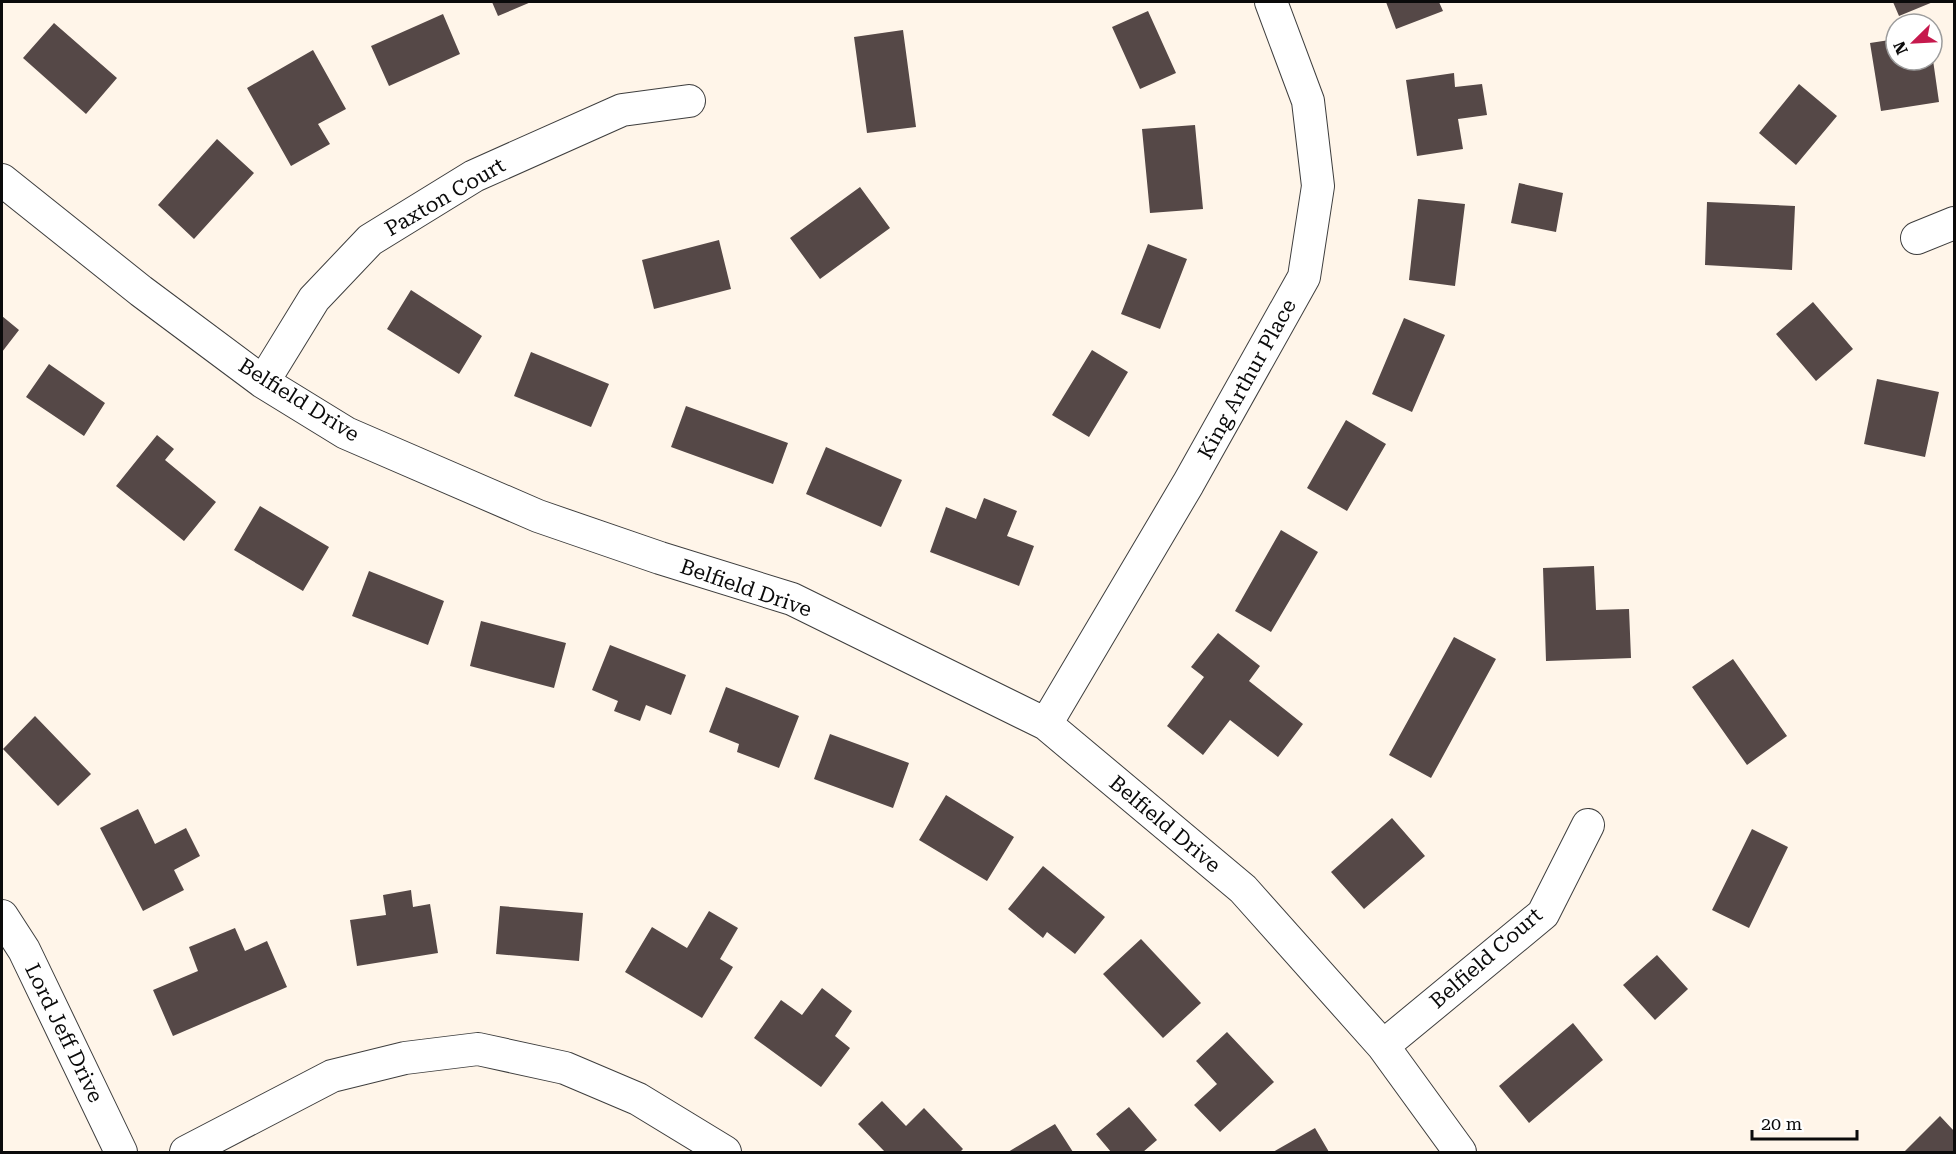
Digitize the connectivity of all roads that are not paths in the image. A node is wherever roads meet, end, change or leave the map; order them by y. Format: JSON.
{"nodes":[{"id":1,"x":1271,"y":2,"type":"edge"},
{"id":2,"x":689,"y":101,"type":"dead end"},
{"id":3,"x":2,"y":180,"type":"edge"},
{"id":4,"x":1954,"y":223,"type":"edge"},
{"id":5,"x":1917,"y":238,"type":"dead end"},
{"id":6,"x":263,"y":382,"type":"junction"},
{"id":7,"x":1046,"y":724,"type":"junction"},
{"id":8,"x":1588,"y":825,"type":"dead end"},
{"id":9,"x":2,"y":916,"type":"edge"},
{"id":10,"x":1383,"y":1046,"type":"junction"},
{"id":11,"x":121,"y":1152,"type":"edge"},
{"id":12,"x":186,"y":1152,"type":"edge"},
{"id":13,"x":725,"y":1152,"type":"edge"},
{"id":14,"x":1460,"y":1152,"type":"edge"}],
"edges":[{"from":1,"to":7,"type":"street","name":"King Arthur Place"},
{"from":2,"to":6,"type":"street","name":"Paxton Court"},
{"from":3,"to":6,"type":"street","name":"Belfield Drive"},
{"from":4,"to":5,"type":"street"},
{"from":6,"to":7,"type":"street","name":"Belfield Drive"},
{"from":7,"to":10,"type":"street","name":"Belfield Drive"},
{"from":8,"to":10,"type":"street","name":"Belfield Court"},
{"from":9,"to":11,"type":"street","name":"Lord Jeff Drive"},
{"from":10,"to":14,"type":"street","name":"Belfield Drive"},
{"from":12,"to":13,"type":"street"}]}
